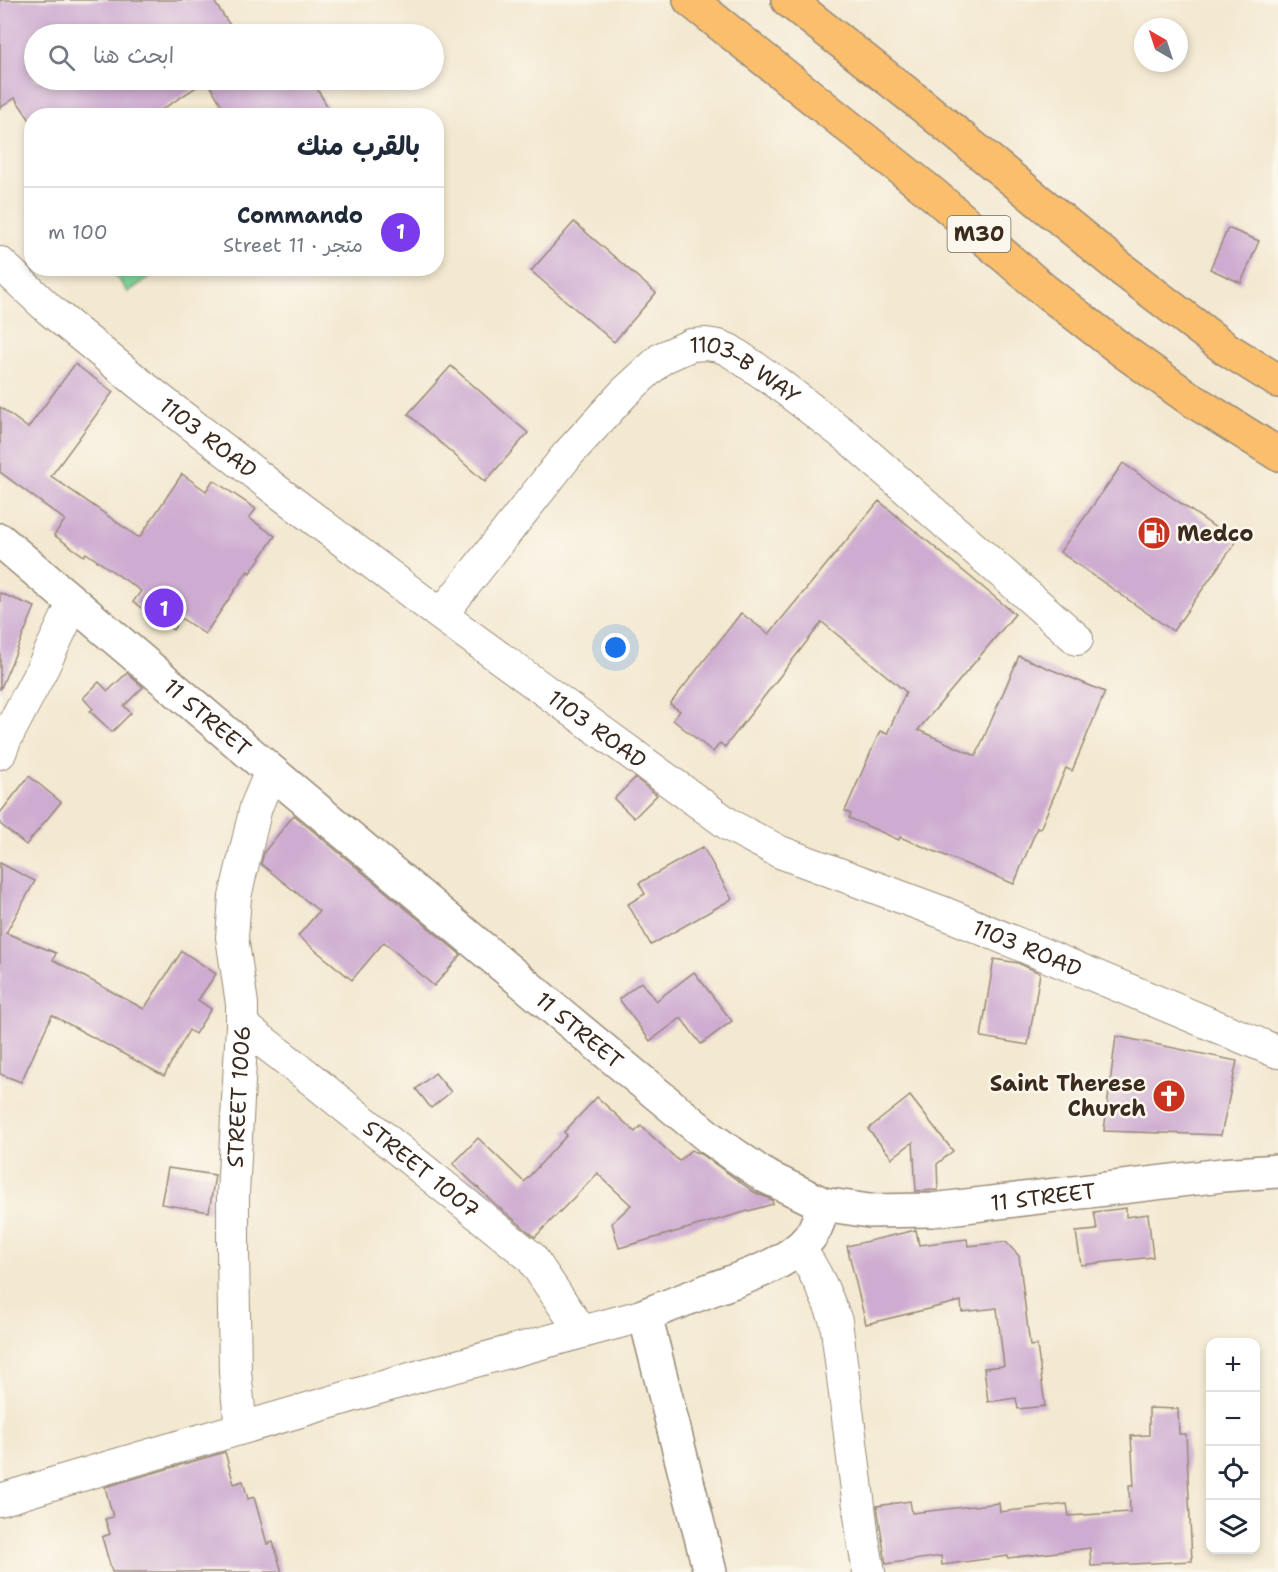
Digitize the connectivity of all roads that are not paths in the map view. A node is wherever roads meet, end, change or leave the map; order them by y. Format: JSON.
{"nodes":[{"id":1,"x":690,"y":0,"type":"edge"},
{"id":2,"x":788,"y":0,"type":"edge"},
{"id":3,"x":0,"y":263,"type":"edge"},
{"id":4,"x":1278,"y":381,"type":"edge"},
{"id":5,"x":1278,"y":454,"type":"edge"},
{"id":6,"x":0,"y":540,"type":"edge"},
{"id":7,"x":74,"y":602,"type":"junction"},
{"id":8,"x":441,"y":615,"type":"junction"},
{"id":9,"x":1077,"y":639,"type":"dead end"},
{"id":10,"x":0,"y":753,"type":"edge"},
{"id":11,"x":271,"y":771,"type":"junction"},
{"id":12,"x":242,"y":1025,"type":"junction"},
{"id":13,"x":1278,"y":1052,"type":"edge"},
{"id":14,"x":1278,"y":1172,"type":"edge"},
{"id":15,"x":823,"y":1204,"type":"junction"},
{"id":16,"x":799,"y":1248,"type":"junction"},
{"id":17,"x":645,"y":1314,"type":"junction"},
{"id":18,"x":581,"y":1331,"type":"junction"},
{"id":19,"x":241,"y":1428,"type":"junction"},
{"id":20,"x":0,"y":1500,"type":"edge"},
{"id":21,"x":710,"y":1572,"type":"edge"},
{"id":22,"x":869,"y":1572,"type":"edge"}],
"edges":[{"from":1,"to":5,"type":"highway","number":"M30"},
{"from":2,"to":4,"type":"highway","number":"M30"},
{"from":3,"to":8,"type":"street","name":"1103 ROAD"},
{"from":6,"to":7,"type":"street","name":"11 STREET"},
{"from":7,"to":10,"type":"street"},
{"from":7,"to":11,"type":"street","name":"11 STREET"},
{"from":8,"to":9,"type":"street","name":"1103-B WAY"},
{"from":8,"to":13,"type":"street","name":"1103 ROAD"},
{"from":11,"to":12,"type":"street","name":"STREET 1006"},
{"from":11,"to":15,"type":"street","name":"11 STREET"},
{"from":12,"to":18,"type":"street","name":"STREET 1007"},
{"from":12,"to":19,"type":"street","name":"STREET 1006"},
{"from":14,"to":15,"type":"street","name":"11 STREET"},
{"from":15,"to":16,"type":"street"},
{"from":16,"to":17,"type":"street"},
{"from":16,"to":22,"type":"street"},
{"from":17,"to":18,"type":"street"},
{"from":17,"to":21,"type":"street"},
{"from":18,"to":19,"type":"street"},
{"from":19,"to":20,"type":"street"}]}
